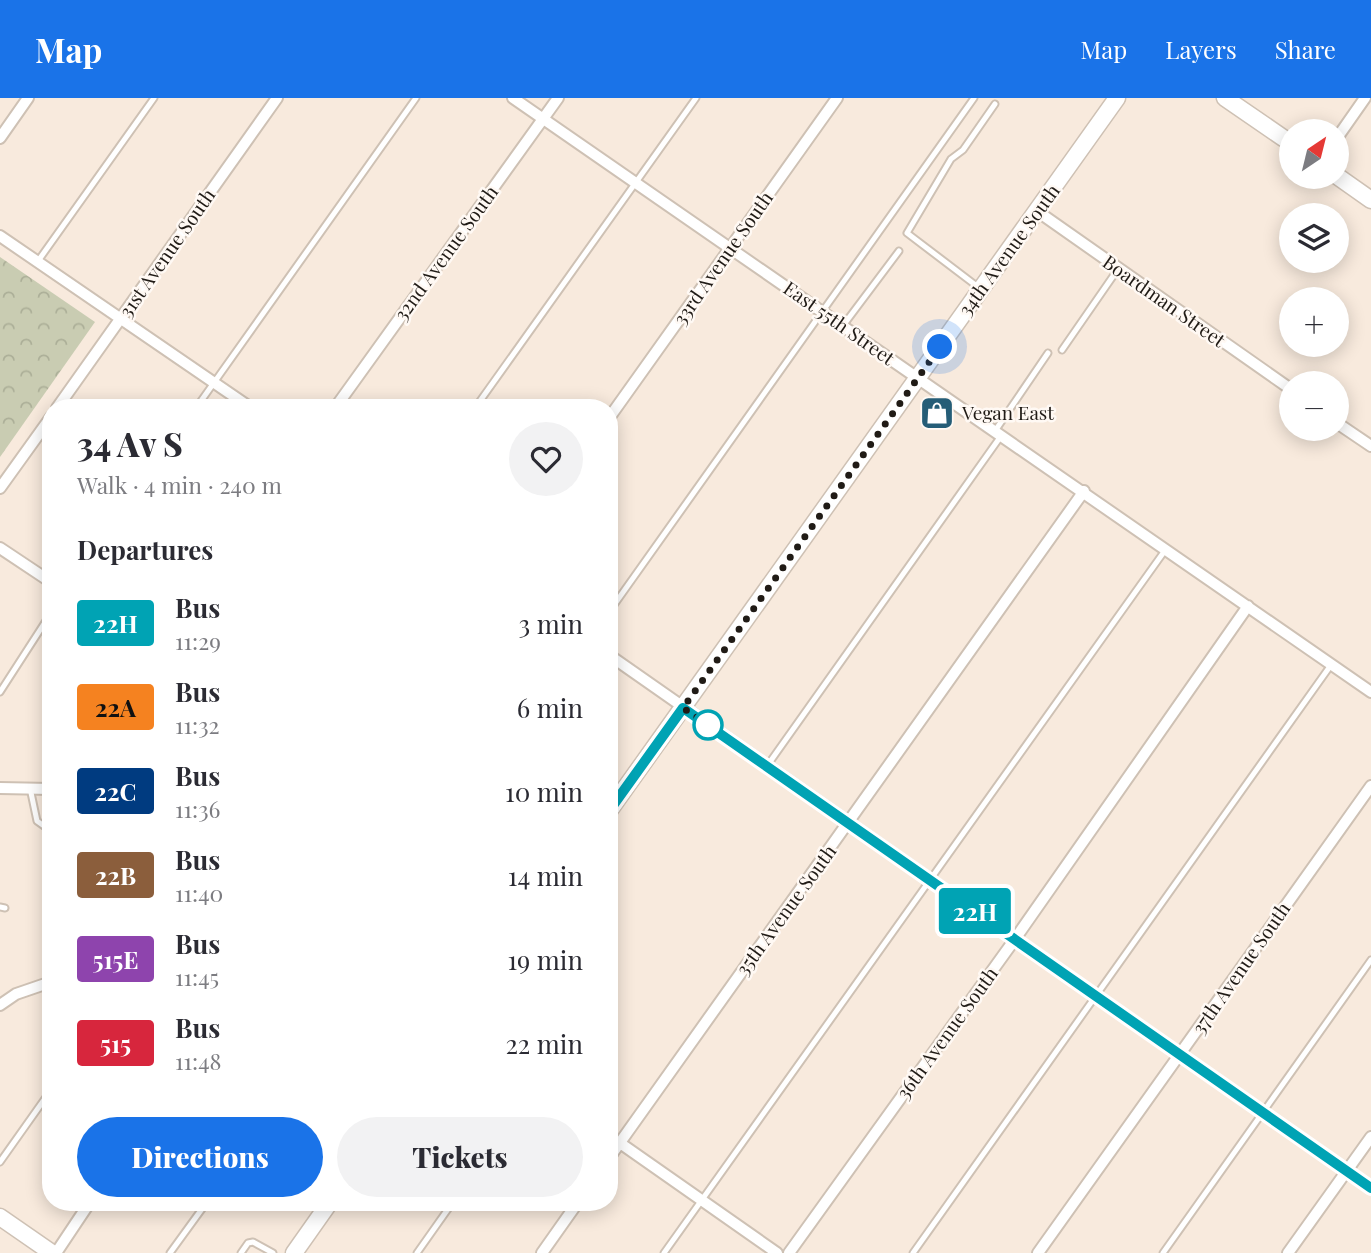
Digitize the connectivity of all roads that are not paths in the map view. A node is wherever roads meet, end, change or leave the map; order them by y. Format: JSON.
{"nodes":[{"id":1,"x":29,"y":98,"type":"edge"},
{"id":2,"x":154,"y":98,"type":"edge"},
{"id":3,"x":277,"y":98,"type":"edge"},
{"id":4,"x":416,"y":98,"type":"edge"},
{"id":5,"x":513,"y":98,"type":"edge"},
{"id":6,"x":558,"y":98,"type":"edge"},
{"id":7,"x":696,"y":98,"type":"edge"},
{"id":8,"x":837,"y":98,"type":"edge"},
{"id":9,"x":974,"y":98,"type":"edge"},
{"id":10,"x":1116,"y":98,"type":"edge"},
{"id":11,"x":1366,"y":98,"type":"edge"},
{"id":12,"x":1235,"y":101,"type":"edge"},
{"id":13,"x":995,"y":104,"type":"dead end"},
{"id":14,"x":542,"y":118,"type":"junction"},
{"id":15,"x":1349,"y":121,"type":"edge"},
{"id":16,"x":1279,"y":134,"type":"edge"},
{"id":17,"x":0,"y":138,"type":"edge"},
{"id":18,"x":635,"y":181,"type":"junction"},
{"id":19,"x":1349,"y":184,"type":"edge"},
{"id":20,"x":1371,"y":200,"type":"edge"},
{"id":21,"x":1037,"y":211,"type":"junction"},
{"id":22,"x":0,"y":236,"type":"edge"},
{"id":23,"x":730,"y":247,"type":"junction"},
{"id":24,"x":898,"y":251,"type":"dead end"},
{"id":25,"x":38,"y":262,"type":"junction"},
{"id":26,"x":1118,"y":269,"type":"junction"},
{"id":27,"x":981,"y":289,"type":"junction"},
{"id":28,"x":823,"y":313,"type":"junction"},
{"id":29,"x":120,"y":318,"type":"junction"},
{"id":30,"x":842,"y":327,"type":"junction"},
{"id":31,"x":1062,"y":350,"type":"dead end"},
{"id":32,"x":1048,"y":353,"type":"dead end"},
{"id":33,"x":919,"y":378,"type":"junction"},
{"id":34,"x":1279,"y":381,"type":"edge"},
{"id":35,"x":214,"y":382,"type":"junction"},
{"id":36,"x":63,"y":399,"type":"edge"},
{"id":37,"x":202,"y":399,"type":"edge"},
{"id":38,"x":238,"y":399,"type":"edge"},
{"id":39,"x":341,"y":399,"type":"edge"},
{"id":40,"x":481,"y":399,"type":"edge"},
{"id":41,"x":618,"y":405,"type":"edge"},
{"id":42,"x":42,"y":430,"type":"edge"},
{"id":43,"x":1349,"y":430,"type":"edge"},
{"id":44,"x":998,"y":433,"type":"junction"},
{"id":45,"x":1371,"y":446,"type":"edge"},
{"id":46,"x":0,"y":488,"type":"edge"},
{"id":47,"x":1084,"y":491,"type":"junction"},
{"id":48,"x":0,"y":548,"type":"edge"},
{"id":49,"x":1166,"y":549,"type":"junction"},
{"id":50,"x":42,"y":576,"type":"edge"},
{"id":51,"x":618,"y":598,"type":"edge"},
{"id":52,"x":1248,"y":606,"type":"junction"},
{"id":53,"x":42,"y":627,"type":"edge"},
{"id":54,"x":618,"y":661,"type":"edge"},
{"id":55,"x":1331,"y":664,"type":"junction"},
{"id":56,"x":0,"y":692,"type":"edge"},
{"id":57,"x":1371,"y":692,"type":"edge"},
{"id":58,"x":683,"y":708,"type":"junction"},
{"id":59,"x":767,"y":766,"type":"junction"},
{"id":60,"x":1371,"y":786,"type":"edge"},
{"id":61,"x":0,"y":788,"type":"edge"},
{"id":62,"x":30,"y":788,"type":"junction"},
{"id":63,"x":42,"y":789,"type":"edge"},
{"id":64,"x":618,"y":798,"type":"edge"},
{"id":65,"x":848,"y":823,"type":"junction"},
{"id":66,"x":42,"y":825,"type":"edge"},
{"id":67,"x":931,"y":881,"type":"junction"},
{"id":68,"x":1015,"y":939,"type":"junction"},
{"id":69,"x":1371,"y":960,"type":"edge"},
{"id":70,"x":42,"y":985,"type":"edge"},
{"id":71,"x":1097,"y":997,"type":"junction"},
{"id":72,"x":0,"y":1004,"type":"edge"},
{"id":73,"x":1180,"y":1055,"type":"junction"},
{"id":74,"x":42,"y":1103,"type":"edge"},
{"id":75,"x":1264,"y":1112,"type":"junction"},
{"id":76,"x":1371,"y":1137,"type":"edge"},
{"id":77,"x":620,"y":1143,"type":"junction"},
{"id":78,"x":618,"y":1146,"type":"edge"},
{"id":79,"x":0,"y":1162,"type":"edge"},
{"id":80,"x":1347,"y":1171,"type":"junction"},
{"id":81,"x":1371,"y":1188,"type":"edge"},
{"id":82,"x":702,"y":1200,"type":"junction"},
{"id":83,"x":84,"y":1211,"type":"edge"},
{"id":84,"x":200,"y":1211,"type":"edge"},
{"id":85,"x":324,"y":1211,"type":"edge"},
{"id":86,"x":447,"y":1211,"type":"edge"},
{"id":87,"x":572,"y":1211,"type":"edge"},
{"id":88,"x":0,"y":1217,"type":"edge"},
{"id":89,"x":54,"y":1253,"type":"edge"},
{"id":90,"x":170,"y":1253,"type":"edge"},
{"id":91,"x":241,"y":1253,"type":"edge"},
{"id":92,"x":273,"y":1253,"type":"edge"},
{"id":93,"x":294,"y":1253,"type":"edge"},
{"id":94,"x":417,"y":1253,"type":"edge"},
{"id":95,"x":542,"y":1253,"type":"edge"},
{"id":96,"x":664,"y":1253,"type":"edge"},
{"id":97,"x":777,"y":1253,"type":"edge"},
{"id":98,"x":789,"y":1253,"type":"edge"},
{"id":99,"x":913,"y":1253,"type":"edge"},
{"id":100,"x":1038,"y":1253,"type":"edge"},
{"id":101,"x":1163,"y":1253,"type":"edge"},
{"id":102,"x":1288,"y":1253,"type":"edge"}],
"edges":[{"from":1,"to":17,"type":"street"},
{"from":2,"to":25,"type":"lane"},
{"from":3,"to":29,"type":"street","name":"31st Avenue South"},
{"from":4,"to":35,"type":"lane"},
{"from":5,"to":14,"type":"street","name":"East 55th Street"},
{"from":6,"to":14,"type":"street","name":"32nd Avenue South"},
{"from":7,"to":18,"type":"lane"},
{"from":8,"to":23,"type":"street","name":"33rd Avenue South"},
{"from":9,"to":28,"type":"lane"},
{"from":10,"to":21,"type":"street","name":"34th Avenue South"},
{"from":11,"to":15,"type":"street"},
{"from":12,"to":16,"type":"street"},
{"from":13,"to":27,"type":"lane"},
{"from":14,"to":18,"type":"street","name":"East 55th Street"},
{"from":14,"to":39,"type":"street","name":"32nd Avenue South"},
{"from":18,"to":23,"type":"street","name":"East 55th Street"},
{"from":18,"to":40,"type":"lane"},
{"from":19,"to":20,"type":"street"},
{"from":21,"to":26,"type":"street","name":"Boardman Street"},
{"from":21,"to":27,"type":"street","name":"34th Avenue South"},
{"from":22,"to":25,"type":"street"},
{"from":23,"to":28,"type":"street","name":"East 55th Street"},
{"from":23,"to":41,"type":"street","name":"33rd Avenue South"},
{"from":24,"to":30,"type":"lane"},
{"from":25,"to":29,"type":"street"},
{"from":26,"to":31,"type":"lane"},
{"from":26,"to":34,"type":"street","name":"Boardman Street"},
{"from":27,"to":33,"type":"street","name":"34th Avenue South"},
{"from":28,"to":30,"type":"street","name":"East 55th Street"},
{"from":28,"to":51,"type":"lane"},
{"from":29,"to":35,"type":"street"},
{"from":29,"to":36,"type":"street","name":"31st Avenue South"},
{"from":30,"to":33,"type":"street","name":"East 55th Street"},
{"from":32,"to":44,"type":"lane"},
{"from":33,"to":44,"type":"street","name":"East 55th Street"},
{"from":33,"to":58,"type":"street","name":"34th Avenue South"},
{"from":35,"to":37,"type":"lane"},
{"from":35,"to":38,"type":"street"},
{"from":42,"to":46,"type":"street"},
{"from":43,"to":45,"type":"street"},
{"from":44,"to":47,"type":"street","name":"East 55th Street"},
{"from":44,"to":59,"type":"lane"},
{"from":47,"to":49,"type":"street","name":"East 55th Street"},
{"from":47,"to":65,"type":"street","name":"35th Avenue South"},
{"from":48,"to":50,"type":"street"},
{"from":49,"to":52,"type":"street","name":"East 55th Street"},
{"from":49,"to":67,"type":"lane"},
{"from":52,"to":55,"type":"street","name":"East 55th Street"},
{"from":52,"to":68,"type":"street","name":"36th Avenue South"},
{"from":53,"to":56,"type":"lane"},
{"from":54,"to":58,"type":"street"},
{"from":55,"to":57,"type":"street","name":"East 55th Street"},
{"from":55,"to":71,"type":"lane"},
{"from":58,"to":59,"type":"street"},
{"from":58,"to":64,"type":"street","name":"34th Avenue South"},
{"from":59,"to":65,"type":"street"},
{"from":60,"to":73,"type":"street","name":"37th Avenue South"},
{"from":61,"to":62,"type":"street"},
{"from":62,"to":63,"type":"street"},
{"from":62,"to":66,"type":"lane"},
{"from":65,"to":67,"type":"street"},
{"from":65,"to":77,"type":"street","name":"35th Avenue South"},
{"from":67,"to":68,"type":"street"},
{"from":67,"to":82,"type":"lane"},
{"from":68,"to":71,"type":"street"},
{"from":68,"to":98,"type":"street","name":"36th Avenue South"},
{"from":69,"to":75,"type":"lane"},
{"from":70,"to":72,"type":"street"},
{"from":71,"to":73,"type":"street"},
{"from":71,"to":99,"type":"lane"},
{"from":73,"to":75,"type":"street"},
{"from":73,"to":100,"type":"street","name":"37th Avenue South"},
{"from":74,"to":79,"type":"lane"},
{"from":75,"to":80,"type":"street"},
{"from":75,"to":101,"type":"lane"},
{"from":76,"to":80,"type":"street"},
{"from":77,"to":78,"type":"street","name":"35th Avenue South"},
{"from":77,"to":82,"type":"street"},
{"from":80,"to":81,"type":"street"},
{"from":80,"to":102,"type":"street"},
{"from":82,"to":96,"type":"lane"},
{"from":82,"to":97,"type":"street"},
{"from":83,"to":89,"type":"street"},
{"from":84,"to":90,"type":"lane"},
{"from":85,"to":93,"type":"street"},
{"from":86,"to":94,"type":"lane"},
{"from":87,"to":95,"type":"street"},
{"from":88,"to":89,"type":"street"},
{"from":91,"to":92,"type":"lane"}]}
